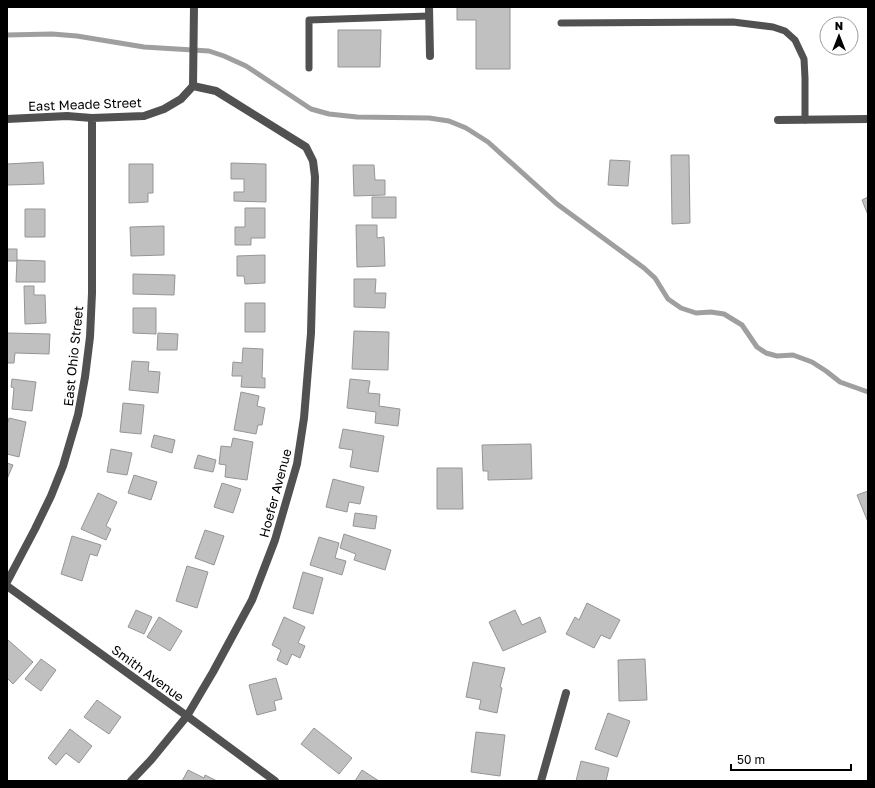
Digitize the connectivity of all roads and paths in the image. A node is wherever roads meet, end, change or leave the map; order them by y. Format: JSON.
{"nodes":[{"id":1,"x":194,"y":7,"type":"edge"},
{"id":2,"x":429,"y":7,"type":"edge"},
{"id":3,"x":429,"y":16,"type":"junction"},
{"id":4,"x":561,"y":23,"type":"dead end"},
{"id":5,"x":430,"y":56,"type":"dead end"},
{"id":6,"x":309,"y":68,"type":"dead end"},
{"id":7,"x":193,"y":86,"type":"junction"},
{"id":8,"x":92,"y":118,"type":"junction"},
{"id":9,"x":7,"y":119,"type":"edge"},
{"id":10,"x":778,"y":120,"type":"dead end"},
{"id":11,"x":805,"y":120,"type":"junction"},
{"id":12,"x":868,"y":120,"type":"edge"},
{"id":13,"x":7,"y":582,"type":"edge"},
{"id":14,"x":7,"y":586,"type":"edge"},
{"id":15,"x":566,"y":693,"type":"dead end"},
{"id":16,"x":187,"y":716,"type":"junction"},
{"id":17,"x":131,"y":781,"type":"edge"},
{"id":18,"x":275,"y":781,"type":"edge"},
{"id":19,"x":541,"y":781,"type":"edge"}],
"edges":[{"from":1,"to":7,"type":"street"},
{"from":2,"to":3,"type":"street"},
{"from":3,"to":5,"type":"street"},
{"from":3,"to":6,"type":"lane"},
{"from":4,"to":11,"type":"lane"},
{"from":7,"to":8,"type":"street","name":"East Meade Street"},
{"from":7,"to":16,"type":"street","name":"Hoefer Avenue"},
{"from":8,"to":9,"type":"street","name":"East Meade Street"},
{"from":8,"to":13,"type":"street","name":"East Ohio Street"},
{"from":10,"to":11,"type":"street"},
{"from":11,"to":12,"type":"street"},
{"from":14,"to":16,"type":"street","name":"Smith Avenue"},
{"from":15,"to":19,"type":"street"},
{"from":16,"to":17,"type":"street","name":"Hoefer Avenue"},
{"from":16,"to":18,"type":"street","name":"Smith Avenue"}]}
